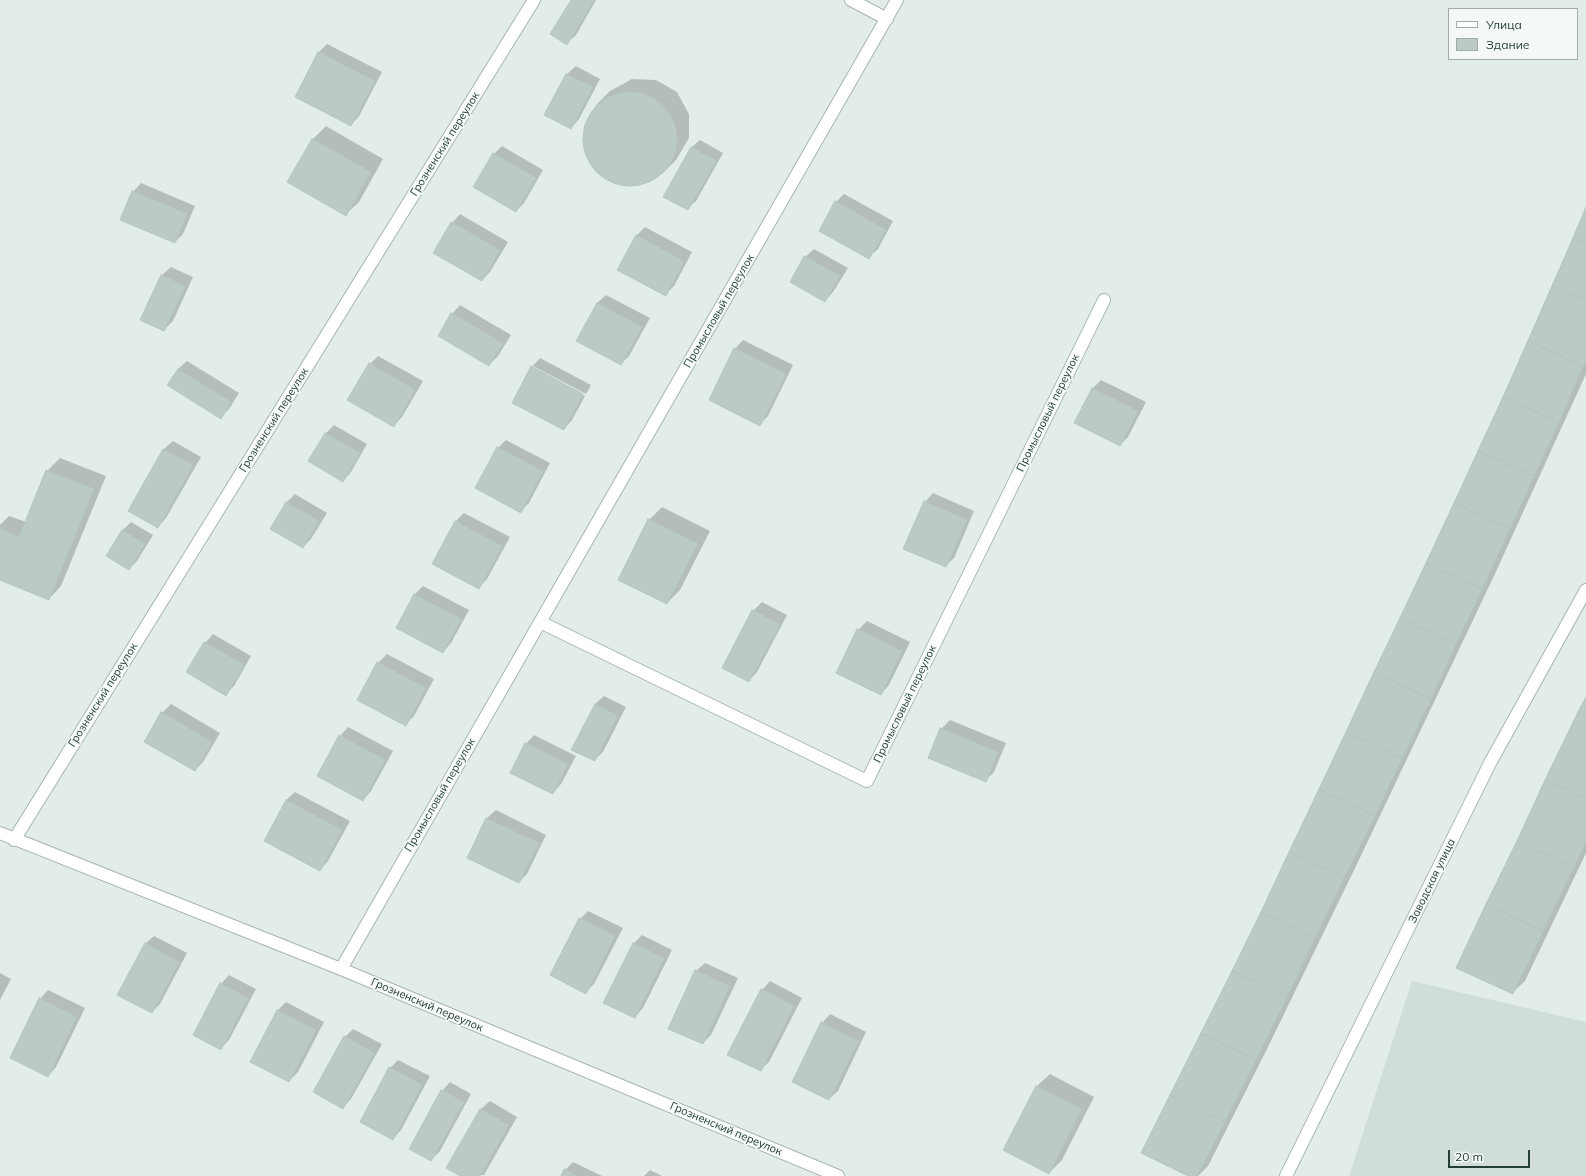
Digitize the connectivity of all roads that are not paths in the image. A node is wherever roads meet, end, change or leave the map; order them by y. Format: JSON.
{"nodes":[{"id":1,"x":534,"y":0,"type":"edge"},
{"id":2,"x":851,"y":0,"type":"edge"},
{"id":3,"x":897,"y":0,"type":"edge"},
{"id":4,"x":886,"y":19,"type":"junction"},
{"id":5,"x":1104,"y":300,"type":"dead end"},
{"id":6,"x":1586,"y":590,"type":"edge"},
{"id":7,"x":540,"y":622,"type":"junction"},
{"id":8,"x":0,"y":833,"type":"edge"},
{"id":9,"x":14,"y":840,"type":"junction"},
{"id":10,"x":341,"y":969,"type":"junction"},
{"id":11,"x":838,"y":1176,"type":"edge"},
{"id":12,"x":1286,"y":1176,"type":"edge"}],
"edges":[{"from":1,"to":9,"type":"street","name":"Грозненский переулок"},
{"from":2,"to":4,"type":"street"},
{"from":3,"to":4,"type":"street","name":"Промысловый переулок"},
{"from":4,"to":7,"type":"street","name":"Промысловый переулок"},
{"from":5,"to":7,"type":"street","name":"Промысловый переулок"},
{"from":6,"to":12,"type":"street","name":"Заводская улица"},
{"from":7,"to":10,"type":"street","name":"Промысловый переулок"},
{"from":8,"to":9,"type":"street","name":"Грозненский переулок"},
{"from":9,"to":10,"type":"street","name":"Грозненский переулок"},
{"from":10,"to":11,"type":"street","name":"Грозненский переулок"}]}
